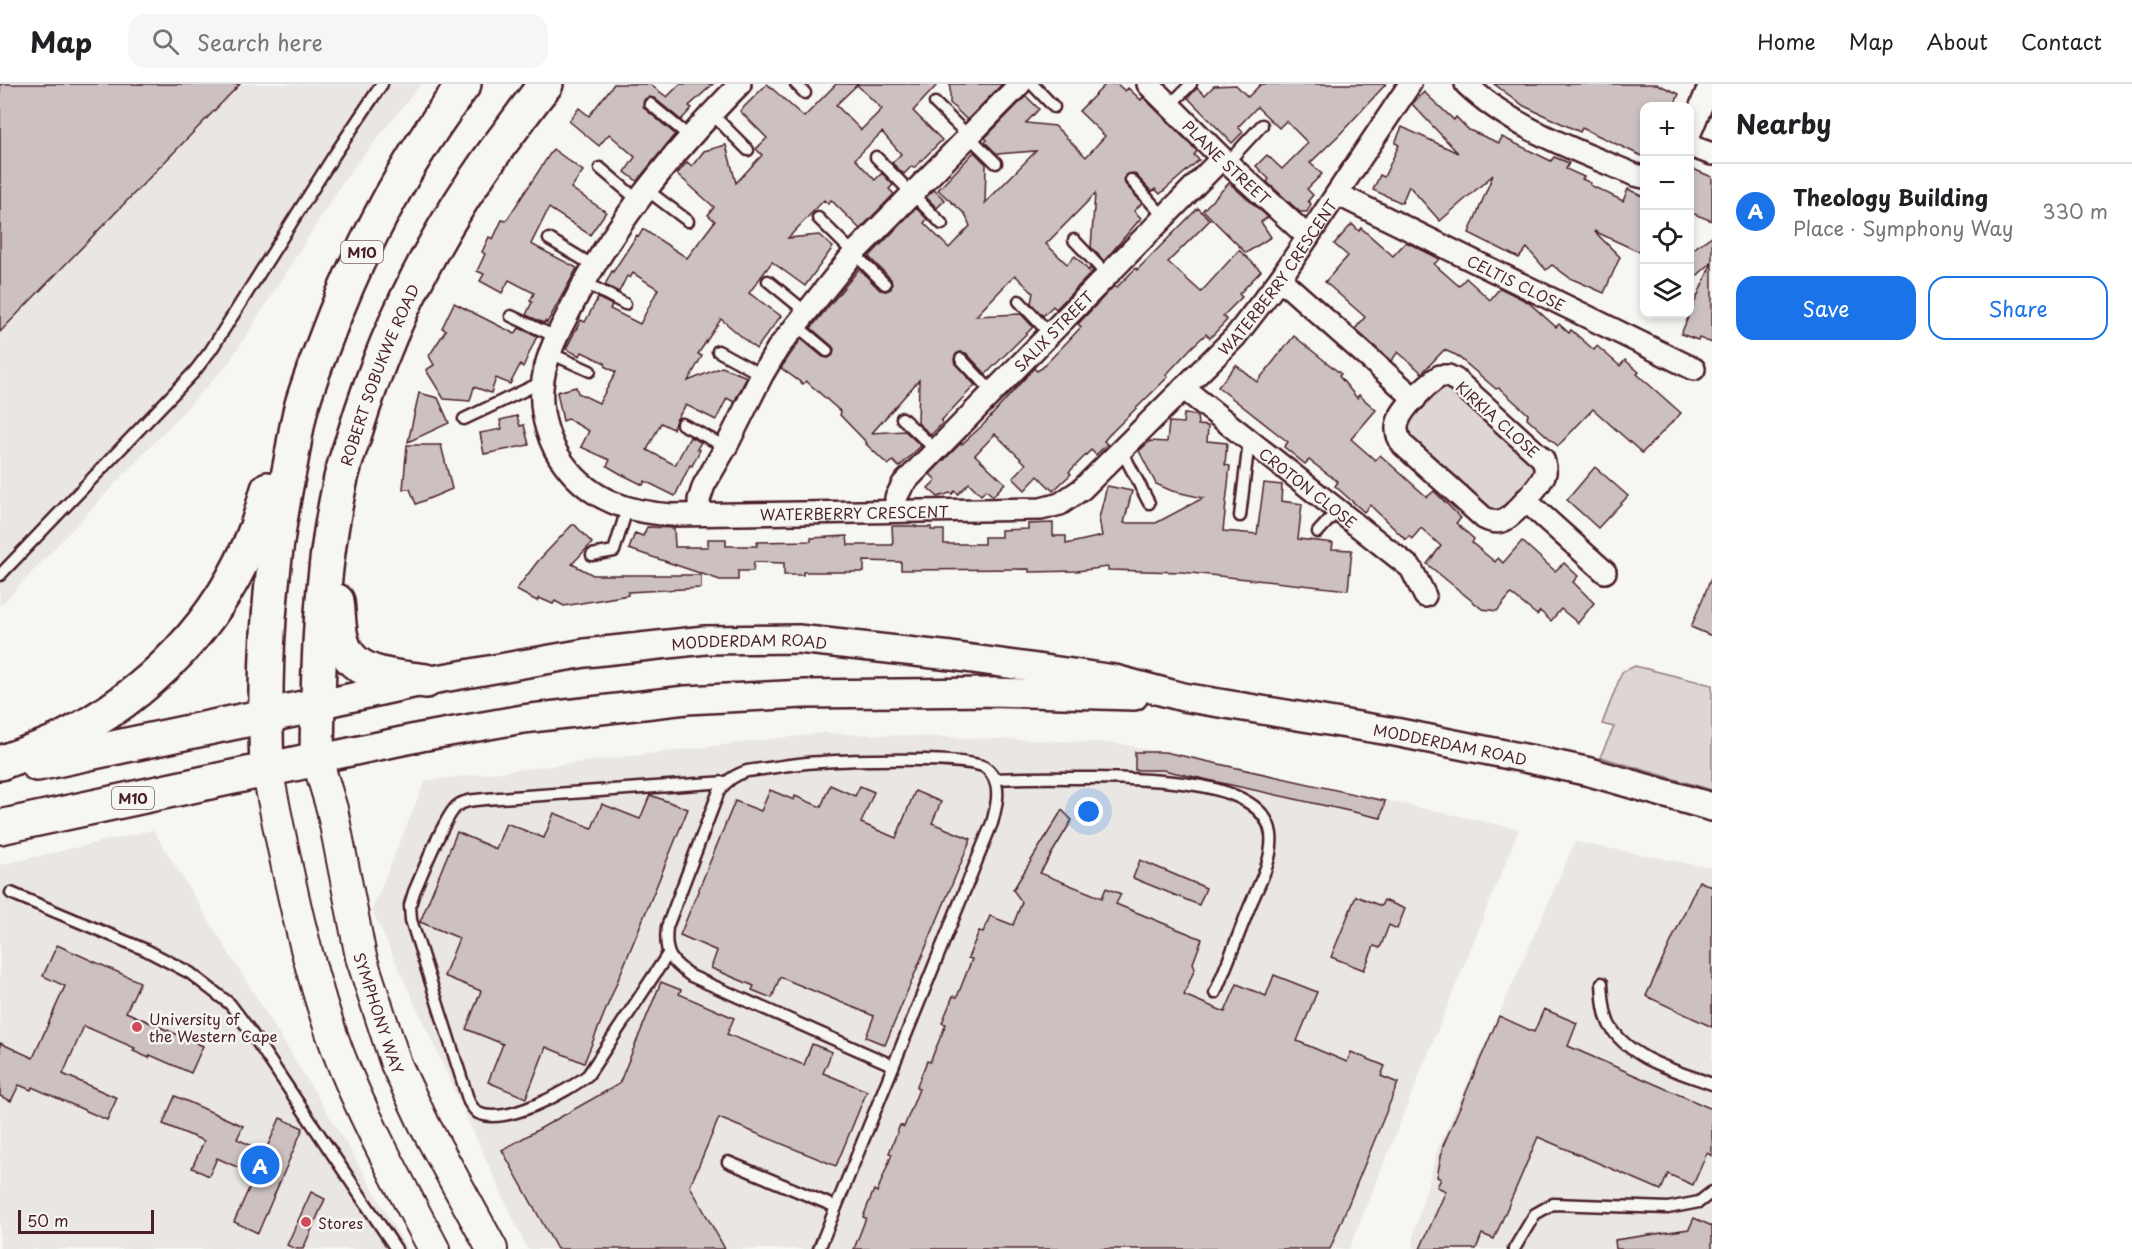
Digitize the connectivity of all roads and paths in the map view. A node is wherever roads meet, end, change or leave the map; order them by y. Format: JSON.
{"nodes":[{"id":1,"x":382,"y":84,"type":"edge"},
{"id":2,"x":464,"y":84,"type":"edge"},
{"id":3,"x":546,"y":84,"type":"edge"},
{"id":4,"x":740,"y":84,"type":"edge"},
{"id":5,"x":796,"y":84,"type":"edge"},
{"id":6,"x":1020,"y":84,"type":"edge"},
{"id":7,"x":1032,"y":84,"type":"edge"},
{"id":8,"x":1148,"y":84,"type":"edge"},
{"id":9,"x":1191,"y":84,"type":"edge"},
{"id":10,"x":1410,"y":84,"type":"edge"},
{"id":11,"x":1466,"y":84,"type":"edge"},
{"id":12,"x":1704,"y":86,"type":"edge"},
{"id":13,"x":805,"y":93,"type":"dead end"},
{"id":14,"x":935,"y":103,"type":"dead end"},
{"id":15,"x":650,"y":104,"type":"dead end"},
{"id":16,"x":1169,"y":106,"type":"junction"},
{"id":17,"x":1054,"y":107,"type":"dead end"},
{"id":18,"x":711,"y":113,"type":"junction"},
{"id":19,"x":1694,"y":117,"type":"edge"},
{"id":20,"x":1262,"y":125,"type":"dead end"},
{"id":21,"x":969,"y":136,"type":"junction"},
{"id":22,"x":690,"y":137,"type":"junction"},
{"id":23,"x":1694,"y":148,"type":"edge"},
{"id":24,"x":748,"y":150,"type":"dead end"},
{"id":25,"x":1712,"y":154,"type":"edge"},
{"id":26,"x":876,"y":157,"type":"dead end"},
{"id":27,"x":1225,"y":161,"type":"junction"},
{"id":28,"x":996,"y":163,"type":"dead end"},
{"id":29,"x":600,"y":168,"type":"dead end"},
{"id":30,"x":1640,"y":179,"type":"edge"},
{"id":31,"x":1131,"y":180,"type":"dead end"},
{"id":32,"x":912,"y":194,"type":"junction"},
{"id":33,"x":1337,"y":194,"type":"junction"},
{"id":34,"x":643,"y":195,"type":"junction"},
{"id":35,"x":1164,"y":217,"type":"junction"},
{"id":36,"x":818,"y":218,"type":"dead end"},
{"id":37,"x":688,"y":221,"type":"dead end"},
{"id":38,"x":942,"y":224,"type":"dead end"},
{"id":39,"x":1308,"y":237,"type":"junction"},
{"id":40,"x":549,"y":239,"type":"dead end"},
{"id":41,"x":1074,"y":240,"type":"dead end"},
{"id":42,"x":854,"y":253,"type":"junction"},
{"id":43,"x":589,"y":274,"type":"junction"},
{"id":44,"x":1107,"y":275,"type":"junction"},
{"id":45,"x":1280,"y":279,"type":"junction"},
{"id":46,"x":768,"y":281,"type":"dead end"},
{"id":47,"x":885,"y":284,"type":"dead end"},
{"id":48,"x":1018,"y":301,"type":"dead end"},
{"id":49,"x":625,"y":303,"type":"dead end"},
{"id":50,"x":511,"y":316,"type":"dead end"},
{"id":51,"x":801,"y":319,"type":"junction"},
{"id":52,"x":1050,"y":334,"type":"junction"},
{"id":53,"x":553,"y":345,"type":"junction"},
{"id":54,"x":718,"y":351,"type":"dead end"},
{"id":55,"x":827,"y":351,"type":"dead end"},
{"id":56,"x":961,"y":359,"type":"dead end"},
{"id":57,"x":1694,"y":369,"type":"dead end"},
{"id":58,"x":590,"y":371,"type":"dead end"},
{"id":59,"x":762,"y":375,"type":"junction"},
{"id":60,"x":543,"y":381,"type":"junction"},
{"id":61,"x":1183,"y":388,"type":"junction"},
{"id":62,"x":992,"y":392,"type":"junction"},
{"id":63,"x":1415,"y":399,"type":"junction"},
{"id":64,"x":301,"y":409,"type":"junction"},
{"id":65,"x":902,"y":418,"type":"dead end"},
{"id":66,"x":464,"y":419,"type":"dead end"},
{"id":67,"x":682,"y":424,"type":"dead end"},
{"id":68,"x":1249,"y":441,"type":"junction"},
{"id":69,"x":726,"y":447,"type":"junction"},
{"id":70,"x":936,"y":450,"type":"junction"},
{"id":71,"x":1122,"y":451,"type":"junction"},
{"id":72,"x":1525,"y":500,"type":"junction"},
{"id":73,"x":1149,"y":503,"type":"dead end"},
{"id":74,"x":627,"y":509,"type":"junction"},
{"id":75,"x":1338,"y":510,"type":"junction"},
{"id":76,"x":896,"y":511,"type":"junction"},
{"id":77,"x":700,"y":514,"type":"junction"},
{"id":78,"x":1240,"y":516,"type":"dead end"},
{"id":79,"x":331,"y":531,"type":"junction"},
{"id":80,"x":1318,"y":532,"type":"dead end"},
{"id":81,"x":592,"y":555,"type":"dead end"},
{"id":82,"x":1605,"y":572,"type":"dead end"},
{"id":83,"x":0,"y":576,"type":"edge"},
{"id":84,"x":1425,"y":596,"type":"dead end"},
{"id":85,"x":426,"y":681,"type":"junction"},
{"id":86,"x":1183,"y":697,"type":"junction"},
{"id":87,"x":317,"y":705,"type":"junction"},
{"id":88,"x":265,"y":716,"type":"junction"},
{"id":89,"x":317,"y":759,"type":"junction"},
{"id":90,"x":0,"y":763,"type":"edge"},
{"id":91,"x":267,"y":769,"type":"junction"},
{"id":92,"x":0,"y":772,"type":"edge"},
{"id":93,"x":995,"y":779,"type":"junction"},
{"id":94,"x":726,"y":782,"type":"junction"},
{"id":95,"x":1712,"y":807,"type":"edge"},
{"id":96,"x":0,"y":827,"type":"edge"},
{"id":97,"x":11,"y":893,"type":"dead end"},
{"id":98,"x":668,"y":954,"type":"junction"},
{"id":99,"x":1602,"y":982,"type":"dead end"},
{"id":100,"x":1215,"y":993,"type":"dead end"},
{"id":101,"x":892,"y":1065,"type":"junction"},
{"id":102,"x":1712,"y":1084,"type":"edge"},
{"id":103,"x":728,"y":1162,"type":"dead end"},
{"id":104,"x":1712,"y":1192,"type":"edge"},
{"id":105,"x":836,"y":1207,"type":"junction"},
{"id":106,"x":396,"y":1249,"type":"edge"},
{"id":107,"x":434,"y":1249,"type":"edge"},
{"id":108,"x":492,"y":1249,"type":"edge"},
{"id":109,"x":819,"y":1249,"type":"edge"},
{"id":110,"x":1514,"y":1249,"type":"edge"}],
"edges":[{"from":1,"to":83,"type":"lane"},
{"from":2,"to":64,"type":"main road","number":"M10"},
{"from":3,"to":79,"type":"main road","name":"ROBERT SOBUKWE ROAD"},
{"from":4,"to":18,"type":"street","name":"WATERBERRY CRESCENT"},
{"from":5,"to":13,"type":"lane"},
{"from":6,"to":21,"type":"street"},
{"from":7,"to":17,"type":"lane"},
{"from":8,"to":16,"type":"street","name":"PLANE STREET"},
{"from":9,"to":16,"type":"lane"},
{"from":10,"to":33,"type":"street","name":"WATERBERRY CRESCENT"},
{"from":11,"to":30,"type":"street"},
{"from":12,"to":19,"type":"street"},
{"from":14,"to":21,"type":"lane"},
{"from":15,"to":22,"type":"lane"},
{"from":16,"to":27,"type":"street","name":"PLANE STREET"},
{"from":18,"to":22,"type":"street","name":"WATERBERRY CRESCENT"},
{"from":18,"to":24,"type":"lane"},
{"from":20,"to":27,"type":"lane"},
{"from":21,"to":28,"type":"lane"},
{"from":21,"to":32,"type":"street"},
{"from":22,"to":34,"type":"street","name":"WATERBERRY CRESCENT"},
{"from":23,"to":25,"type":"street"},
{"from":26,"to":32,"type":"lane"},
{"from":27,"to":35,"type":"street","name":"SALIX STREET"},
{"from":27,"to":39,"type":"street","name":"PLANE STREET"},
{"from":29,"to":34,"type":"lane"},
{"from":31,"to":35,"type":"lane"},
{"from":32,"to":38,"type":"lane"},
{"from":32,"to":42,"type":"street"},
{"from":33,"to":39,"type":"street","name":"WATERBERRY CRESCENT"},
{"from":33,"to":57,"type":"street","name":"CELTIS CLOSE"},
{"from":34,"to":37,"type":"lane"},
{"from":34,"to":43,"type":"street","name":"WATERBERRY CRESCENT"},
{"from":35,"to":44,"type":"street","name":"SALIX STREET"},
{"from":36,"to":42,"type":"lane"},
{"from":39,"to":45,"type":"street","name":"WATERBERRY CRESCENT"},
{"from":40,"to":43,"type":"lane"},
{"from":41,"to":44,"type":"lane"},
{"from":42,"to":47,"type":"lane"},
{"from":42,"to":51,"type":"street"},
{"from":43,"to":49,"type":"lane"},
{"from":43,"to":53,"type":"street","name":"WATERBERRY CRESCENT"},
{"from":44,"to":52,"type":"street","name":"SALIX STREET"},
{"from":45,"to":61,"type":"street","name":"WATERBERRY CRESCENT"},
{"from":45,"to":63,"type":"street"},
{"from":46,"to":51,"type":"lane"},
{"from":48,"to":52,"type":"lane"},
{"from":50,"to":53,"type":"lane"},
{"from":51,"to":55,"type":"lane"},
{"from":51,"to":59,"type":"street"},
{"from":52,"to":62,"type":"street","name":"SALIX STREET"},
{"from":53,"to":58,"type":"lane"},
{"from":53,"to":60,"type":"street","name":"WATERBERRY CRESCENT"},
{"from":54,"to":59,"type":"lane"},
{"from":56,"to":62,"type":"lane"},
{"from":59,"to":69,"type":"street"},
{"from":60,"to":66,"type":"lane"},
{"from":60,"to":74,"type":"street","name":"WATERBERRY CRESCENT"},
{"from":61,"to":68,"type":"street","name":"CROTON CLOSE"},
{"from":61,"to":71,"type":"street","name":"WATERBERRY CRESCENT"},
{"from":62,"to":70,"type":"street","name":"SALIX STREET"},
{"from":63,"to":72,"type":"street","name":"KIRKIA CLOSE"},
{"from":63,"to":72,"type":"street","name":"KIRKIA CLOSE"},
{"from":64,"to":88,"type":"main road","number":"M10"},
{"from":64,"to":90,"type":"main road"},
{"from":65,"to":70,"type":"lane"},
{"from":67,"to":69,"type":"lane"},
{"from":68,"to":75,"type":"street","name":"CROTON CLOSE"},
{"from":68,"to":78,"type":"lane"},
{"from":69,"to":77,"type":"street"},
{"from":70,"to":76,"type":"street","name":"SALIX STREET"},
{"from":71,"to":73,"type":"lane"},
{"from":71,"to":76,"type":"street","name":"WATERBERRY CRESCENT"},
{"from":72,"to":82,"type":"street"},
{"from":74,"to":77,"type":"street","name":"WATERBERRY CRESCENT"},
{"from":74,"to":81,"type":"lane"},
{"from":75,"to":80,"type":"lane"},
{"from":75,"to":84,"type":"street","name":"CROTON CLOSE"},
{"from":76,"to":77,"type":"street","name":"WATERBERRY CRESCENT"},
{"from":79,"to":85,"type":"main road"},
{"from":79,"to":87,"type":"main road","name":"ROBERT SOBUKWE ROAD"},
{"from":85,"to":86,"type":"street","name":"MODDERDAM ROAD"},
{"from":85,"to":87,"type":"street","name":"MODDERDAM ROAD"},
{"from":86,"to":89,"type":"street","name":"MODDERDAM ROAD"},
{"from":86,"to":95,"type":"street","name":"MODDERDAM ROAD"},
{"from":87,"to":88,"type":"main road"},
{"from":87,"to":89,"type":"main road","name":"ROBERT SOBUKWE ROAD"},
{"from":88,"to":91,"type":"main road","number":"M10"},
{"from":88,"to":92,"type":"main road"},
{"from":89,"to":91,"type":"main road","number":"M10"},
{"from":89,"to":108,"type":"main road","name":"SYMPHONY WAY"},
{"from":91,"to":96,"type":"main road","number":"M10"},
{"from":91,"to":107,"type":"main road"},
{"from":93,"to":94,"type":"lane"},
{"from":93,"to":100,"type":"lane"},
{"from":93,"to":101,"type":"lane"},
{"from":94,"to":98,"type":"lane"},
{"from":94,"to":98,"type":"lane"},
{"from":97,"to":106,"type":"lane"},
{"from":98,"to":101,"type":"lane"},
{"from":99,"to":102,"type":"lane"},
{"from":101,"to":105,"type":"lane"},
{"from":103,"to":105,"type":"lane"},
{"from":104,"to":110,"type":"lane"},
{"from":105,"to":109,"type":"lane"}]}
